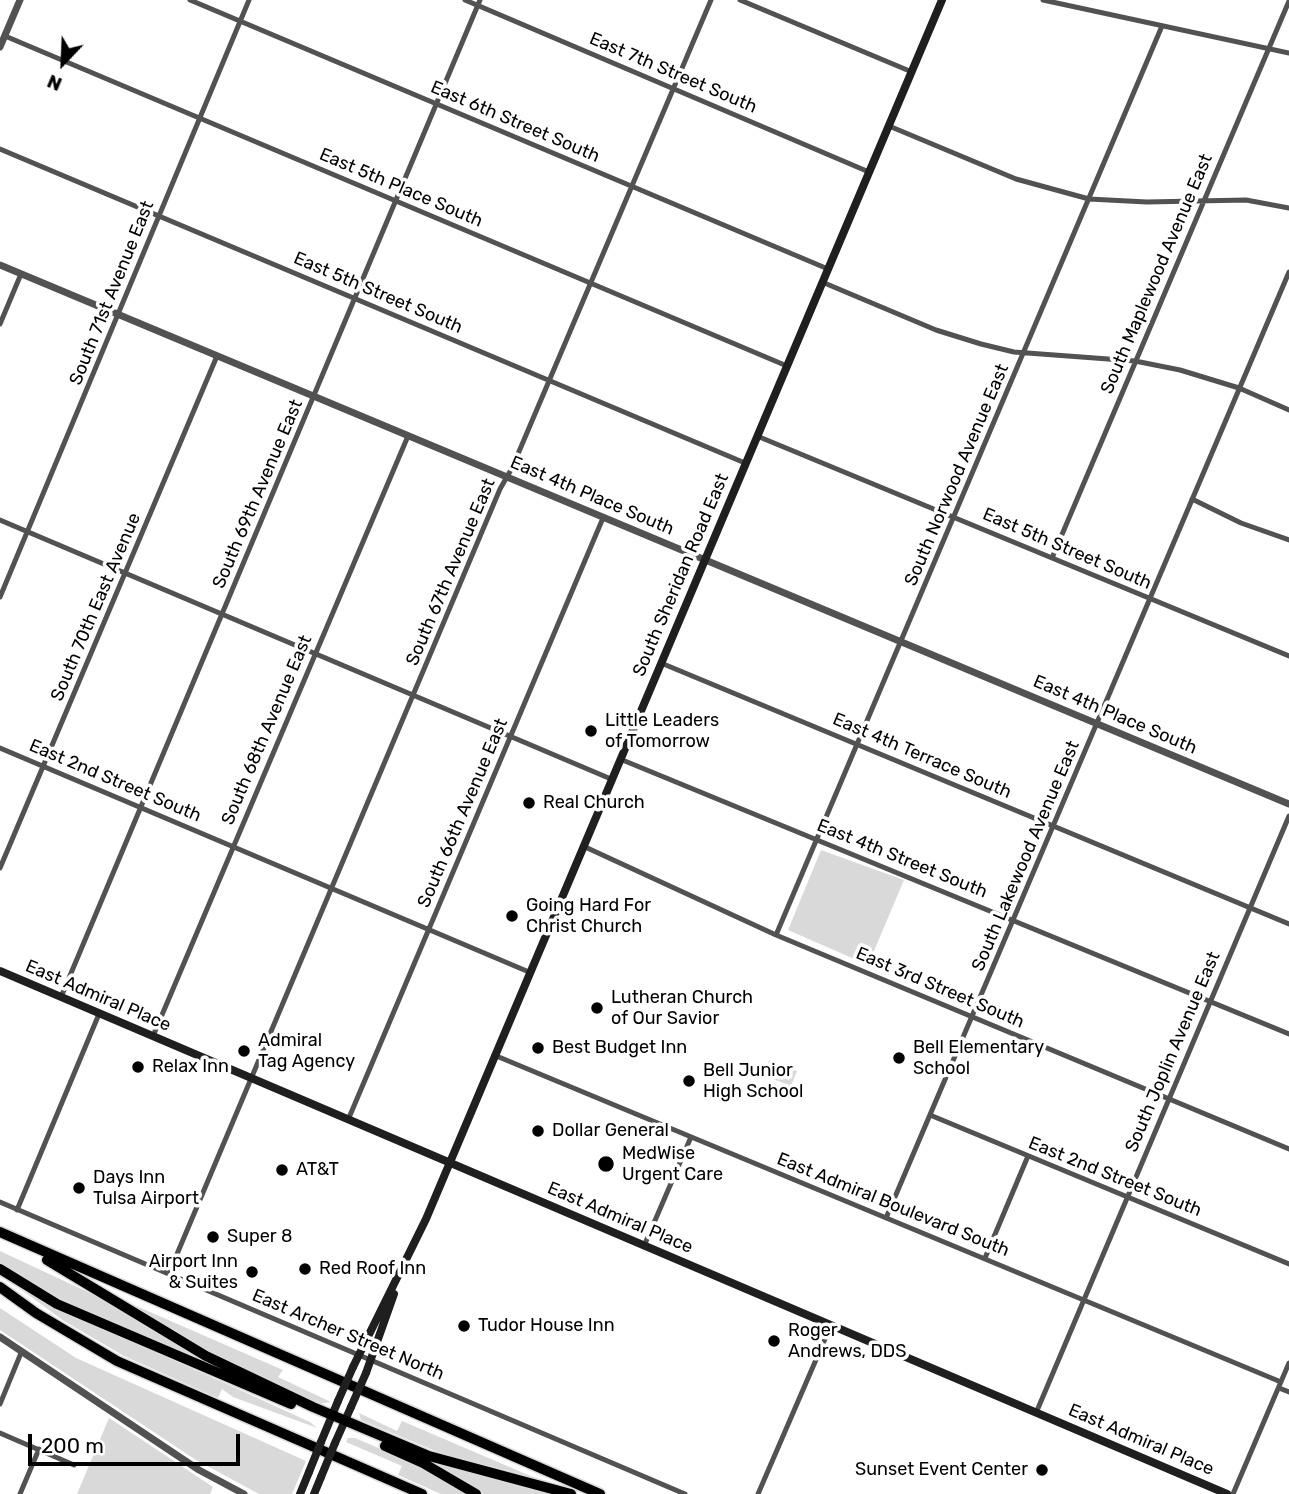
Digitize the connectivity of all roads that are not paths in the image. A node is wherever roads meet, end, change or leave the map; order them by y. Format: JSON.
{"nodes":[{"id":1,"x":20,"y":0,"type":"edge"},
{"id":2,"x":191,"y":0,"type":"edge"},
{"id":3,"x":249,"y":0,"type":"edge"},
{"id":4,"x":465,"y":0,"type":"edge"},
{"id":5,"x":711,"y":0,"type":"edge"},
{"id":6,"x":740,"y":0,"type":"edge"},
{"id":7,"x":942,"y":0,"type":"edge"},
{"id":8,"x":1042,"y":0,"type":"edge"},
{"id":9,"x":1289,"y":1,"type":"edge"},
{"id":10,"x":479,"y":3,"type":"edge"},
{"id":11,"x":240,"y":21,"type":"junction"},
{"id":12,"x":1162,"y":26,"type":"junction"},
{"id":13,"x":5,"y":36,"type":"junction"},
{"id":14,"x":0,"y":47,"type":"edge"},
{"id":15,"x":1268,"y":49,"type":"junction"},
{"id":16,"x":1289,"y":53,"type":"edge"},
{"id":17,"x":912,"y":72,"type":"junction"},
{"id":18,"x":673,"y":88,"type":"junction"},
{"id":19,"x":436,"y":104,"type":"junction"},
{"id":20,"x":199,"y":118,"type":"junction"},
{"id":21,"x":889,"y":126,"type":"junction"},
{"id":22,"x":0,"y":149,"type":"edge"},
{"id":23,"x":869,"y":172,"type":"junction"},
{"id":24,"x":632,"y":187,"type":"junction"},
{"id":25,"x":1089,"y":199,"type":"junction"},
{"id":26,"x":1205,"y":199,"type":"junction"},
{"id":27,"x":395,"y":201,"type":"junction"},
{"id":28,"x":1289,"y":208,"type":"edge"},
{"id":29,"x":158,"y":216,"type":"junction"},
{"id":30,"x":0,"y":265,"type":"edge"},
{"id":31,"x":828,"y":269,"type":"junction"},
{"id":32,"x":1289,"y":272,"type":"edge"},
{"id":33,"x":21,"y":274,"type":"junction"},
{"id":34,"x":822,"y":282,"type":"junction"},
{"id":35,"x":591,"y":283,"type":"junction"},
{"id":36,"x":354,"y":298,"type":"junction"},
{"id":37,"x":118,"y":314,"type":"junction"},
{"id":38,"x":0,"y":324,"type":"edge"},
{"id":39,"x":1024,"y":352,"type":"junction"},
{"id":40,"x":217,"y":356,"type":"junction"},
{"id":41,"x":1135,"y":361,"type":"junction"},
{"id":42,"x":786,"y":366,"type":"junction"},
{"id":43,"x":549,"y":381,"type":"junction"},
{"id":44,"x":1239,"y":388,"type":"junction"},
{"id":45,"x":314,"y":397,"type":"junction"},
{"id":46,"x":1289,"y":410,"type":"edge"},
{"id":47,"x":408,"y":436,"type":"junction"},
{"id":48,"x":757,"y":436,"type":"junction"},
{"id":49,"x":745,"y":463,"type":"junction"},
{"id":50,"x":507,"y":478,"type":"junction"},
{"id":51,"x":1192,"y":499,"type":"junction"},
{"id":52,"x":954,"y":517,"type":"junction"},
{"id":53,"x":603,"y":519,"type":"junction"},
{"id":54,"x":0,"y":520,"type":"edge"},
{"id":55,"x":27,"y":532,"type":"junction"},
{"id":56,"x":1289,"y":540,"type":"edge"},
{"id":57,"x":1052,"y":558,"type":"junction"},
{"id":58,"x":704,"y":561,"type":"junction"},
{"id":59,"x":125,"y":573,"type":"junction"},
{"id":60,"x":0,"y":597,"type":"edge"},
{"id":61,"x":1150,"y":598,"type":"junction"},
{"id":62,"x":223,"y":615,"type":"junction"},
{"id":63,"x":901,"y":643,"type":"junction"},
{"id":64,"x":315,"y":653,"type":"junction"},
{"id":65,"x":1289,"y":656,"type":"edge"},
{"id":66,"x":661,"y":663,"type":"junction"},
{"id":67,"x":413,"y":695,"type":"junction"},
{"id":68,"x":1097,"y":724,"type":"junction"},
{"id":69,"x":511,"y":736,"type":"junction"},
{"id":70,"x":857,"y":744,"type":"junction"},
{"id":71,"x":0,"y":748,"type":"edge"},
{"id":72,"x":620,"y":759,"type":"junction"},
{"id":73,"x":43,"y":766,"type":"junction"},
{"id":74,"x":611,"y":779,"type":"junction"},
{"id":75,"x":1289,"y":804,"type":"edge"},
{"id":76,"x":141,"y":807,"type":"junction"},
{"id":77,"x":1289,"y":816,"type":"edge"},
{"id":78,"x":1053,"y":825,"type":"junction"},
{"id":79,"x":816,"y":839,"type":"junction"},
{"id":80,"x":233,"y":846,"type":"junction"},
{"id":81,"x":583,"y":846,"type":"junction"},
{"id":82,"x":0,"y":868,"type":"edge"},
{"id":83,"x":331,"y":887,"type":"junction"},
{"id":84,"x":1250,"y":907,"type":"junction"},
{"id":85,"x":1013,"y":920,"type":"junction"},
{"id":86,"x":1289,"y":923,"type":"edge"},
{"id":87,"x":429,"y":929,"type":"junction"},
{"id":88,"x":776,"y":935,"type":"junction"},
{"id":89,"x":0,"y":971,"type":"edge"},
{"id":90,"x":529,"y":972,"type":"junction"},
{"id":91,"x":61,"y":997,"type":"junction"},
{"id":92,"x":1210,"y":1001,"type":"junction"},
{"id":93,"x":99,"y":1014,"type":"junction"},
{"id":94,"x":972,"y":1016,"type":"junction"},
{"id":95,"x":1289,"y":1034,"type":"edge"},
{"id":96,"x":152,"y":1036,"type":"junction"},
{"id":97,"x":494,"y":1055,"type":"junction"},
{"id":98,"x":251,"y":1078,"type":"junction"},
{"id":99,"x":1169,"y":1099,"type":"junction"},
{"id":100,"x":930,"y":1115,"type":"junction"},
{"id":101,"x":348,"y":1120,"type":"junction"},
{"id":102,"x":691,"y":1137,"type":"junction"},
{"id":103,"x":1289,"y":1149,"type":"edge"},
{"id":104,"x":1028,"y":1156,"type":"junction"},
{"id":105,"x":450,"y":1162,"type":"junction"},
{"id":106,"x":1127,"y":1197,"type":"junction"},
{"id":107,"x":0,"y":1202,"type":"edge"},
{"id":108,"x":17,"y":1210,"type":"junction"},
{"id":109,"x":886,"y":1218,"type":"junction"},
{"id":110,"x":0,"y":1232,"type":"edge"},
{"id":111,"x":14,"y":1239,"type":"junction"},
{"id":112,"x":644,"y":1246,"type":"junction"},
{"id":113,"x":985,"y":1258,"type":"junction"},
{"id":114,"x":1289,"y":1264,"type":"edge"},
{"id":115,"x":0,"y":1269,"type":"edge"},
{"id":116,"x":169,"y":1273,"type":"junction"},
{"id":117,"x":397,"y":1281,"type":"junction"},
{"id":118,"x":0,"y":1287,"type":"edge"},
{"id":119,"x":1083,"y":1299,"type":"junction"},
{"id":120,"x":831,"y":1325,"type":"junction"},
{"id":121,"x":0,"y":1338,"type":"edge"},
{"id":122,"x":21,"y":1353,"type":"junction"},
{"id":123,"x":358,"y":1354,"type":"junction"},
{"id":124,"x":371,"y":1360,"type":"junction"},
{"id":125,"x":1289,"y":1363,"type":"edge"},
{"id":126,"x":1280,"y":1385,"type":"junction"},
{"id":127,"x":1289,"y":1392,"type":"edge"},
{"id":128,"x":0,"y":1404,"type":"edge"},
{"id":129,"x":1036,"y":1413,"type":"junction"},
{"id":130,"x":331,"y":1418,"type":"junction"},
{"id":131,"x":343,"y":1424,"type":"junction"},
{"id":132,"x":0,"y":1433,"type":"edge"},
{"id":133,"x":39,"y":1449,"type":"junction"},
{"id":134,"x":74,"y":1465,"type":"dead end"},
{"id":135,"x":20,"y":1494,"type":"edge"},
{"id":136,"x":244,"y":1494,"type":"edge"},
{"id":137,"x":300,"y":1494,"type":"edge"},
{"id":138,"x":314,"y":1494,"type":"edge"},
{"id":139,"x":422,"y":1494,"type":"edge"},
{"id":140,"x":476,"y":1494,"type":"edge"},
{"id":141,"x":571,"y":1494,"type":"edge"},
{"id":142,"x":600,"y":1494,"type":"edge"},
{"id":143,"x":685,"y":1494,"type":"edge"},
{"id":144,"x":758,"y":1494,"type":"edge"},
{"id":145,"x":1227,"y":1494,"type":"edge"},
{"id":146,"x":1233,"y":1494,"type":"edge"}],
"edges":[{"from":1,"to":13,"type":"street"},
{"from":2,"to":11,"type":"street","name":"East 6th Street South"},
{"from":3,"to":11,"type":"street","name":"South 71st Avenue East"},
{"from":4,"to":10,"type":"street","name":"East 7th Street South"},
{"from":5,"to":18,"type":"street","name":"South 67th Avenue East"},
{"from":6,"to":17,"type":"street"},
{"from":7,"to":17,"type":"main road","name":"South Sheridan Road East"},
{"from":8,"to":12,"type":"street"},
{"from":9,"to":15,"type":"street","name":"South Maplewood Avenue East"},
{"from":10,"to":18,"type":"street","name":"East 7th Street South"},
{"from":10,"to":19,"type":"street","name":"South 69th Avenue East"},
{"from":11,"to":19,"type":"street","name":"East 6th Street South"},
{"from":11,"to":20,"type":"street","name":"South 71st Avenue East"},
{"from":12,"to":15,"type":"street"},
{"from":12,"to":25,"type":"street","name":"South Norwood Avenue East"},
{"from":13,"to":14,"type":"street"},
{"from":13,"to":20,"type":"street","name":"East 5th Place South"},
{"from":15,"to":16,"type":"street"},
{"from":15,"to":26,"type":"street","name":"South Maplewood Avenue East"},
{"from":17,"to":21,"type":"main road","name":"South Sheridan Road East"},
{"from":18,"to":23,"type":"street","name":"East 7th Street South"},
{"from":18,"to":24,"type":"street","name":"South 67th Avenue East"},
{"from":19,"to":24,"type":"street","name":"East 6th Street South"},
{"from":19,"to":27,"type":"street","name":"South 69th Avenue East"},
{"from":20,"to":27,"type":"street","name":"East 5th Place South"},
{"from":20,"to":29,"type":"street","name":"South 71st Avenue East"},
{"from":21,"to":23,"type":"main road","name":"South Sheridan Road East"},
{"from":21,"to":25,"type":"street"},
{"from":22,"to":29,"type":"street","name":"East 5th Street South"},
{"from":23,"to":31,"type":"main road","name":"South Sheridan Road East"},
{"from":24,"to":31,"type":"street","name":"East 6th Street South"},
{"from":24,"to":35,"type":"street","name":"South 67th Avenue East"},
{"from":25,"to":26,"type":"street"},
{"from":25,"to":39,"type":"street","name":"South Norwood Avenue East"},
{"from":26,"to":28,"type":"street"},
{"from":26,"to":41,"type":"street","name":"South Maplewood Avenue East"},
{"from":27,"to":35,"type":"street","name":"East 5th Place South"},
{"from":27,"to":36,"type":"street","name":"South 69th Avenue East"},
{"from":29,"to":36,"type":"street","name":"East 5th Street South"},
{"from":29,"to":37,"type":"street","name":"South 71st Avenue East"},
{"from":30,"to":33,"type":"street","name":"East 4th Place South"},
{"from":31,"to":34,"type":"main road","name":"South Sheridan Road East"},
{"from":32,"to":44,"type":"street","name":"South Lakewood Avenue East"},
{"from":33,"to":37,"type":"street","name":"East 4th Place South"},
{"from":33,"to":38,"type":"street"},
{"from":34,"to":39,"type":"street"},
{"from":34,"to":42,"type":"main road","name":"South Sheridan Road East"},
{"from":35,"to":42,"type":"street","name":"East 5th Place South"},
{"from":35,"to":43,"type":"street","name":"South 67th Avenue East"},
{"from":36,"to":43,"type":"street","name":"East 5th Street South"},
{"from":36,"to":45,"type":"street","name":"South 69th Avenue East"},
{"from":37,"to":40,"type":"street","name":"East 4th Place South"},
{"from":37,"to":55,"type":"street","name":"South 71st Avenue East"},
{"from":39,"to":41,"type":"street"},
{"from":39,"to":52,"type":"street","name":"South Norwood Avenue East"},
{"from":40,"to":45,"type":"street","name":"East 4th Place South"},
{"from":40,"to":59,"type":"street","name":"South 70th East Avenue"},
{"from":41,"to":44,"type":"street"},
{"from":41,"to":57,"type":"street","name":"South Maplewood Avenue East"},
{"from":42,"to":48,"type":"main road","name":"South Sheridan Road East"},
{"from":43,"to":49,"type":"street","name":"East 5th Street South"},
{"from":43,"to":50,"type":"street","name":"South 67th Avenue East"},
{"from":44,"to":46,"type":"street"},
{"from":44,"to":51,"type":"street","name":"South Lakewood Avenue East"},
{"from":45,"to":47,"type":"street","name":"East 4th Place South"},
{"from":45,"to":62,"type":"street","name":"South 69th Avenue East"},
{"from":47,"to":50,"type":"street","name":"East 4th Place South"},
{"from":47,"to":64,"type":"street","name":"South 68th Avenue East"},
{"from":48,"to":49,"type":"main road","name":"South Sheridan Road East"},
{"from":48,"to":52,"type":"street","name":"East 5th Street South"},
{"from":49,"to":58,"type":"main road","name":"South Sheridan Road East"},
{"from":50,"to":53,"type":"street","name":"East 4th Place South"},
{"from":50,"to":67,"type":"street","name":"South 67th Avenue East"},
{"from":51,"to":56,"type":"street"},
{"from":51,"to":61,"type":"street","name":"South Lakewood Avenue East"},
{"from":52,"to":57,"type":"street","name":"East 5th Street South"},
{"from":52,"to":63,"type":"street","name":"South Norwood Avenue East"},
{"from":53,"to":58,"type":"street","name":"East 4th Place South"},
{"from":53,"to":69,"type":"street","name":"South 66th Avenue East"},
{"from":54,"to":55,"type":"street"},
{"from":55,"to":59,"type":"street"},
{"from":55,"to":60,"type":"street","name":"South 71st Avenue East"},
{"from":57,"to":61,"type":"street","name":"East 5th Street South"},
{"from":58,"to":63,"type":"street","name":"East 4th Place South"},
{"from":58,"to":66,"type":"main road","name":"South Sheridan Road East"},
{"from":59,"to":62,"type":"street"},
{"from":59,"to":73,"type":"street","name":"South 70th East Avenue"},
{"from":61,"to":65,"type":"street","name":"East 5th Street South"},
{"from":61,"to":68,"type":"street","name":"South Lakewood Avenue East"},
{"from":62,"to":64,"type":"street"},
{"from":62,"to":76,"type":"street","name":"South 69th Avenue East"},
{"from":63,"to":68,"type":"street","name":"East 4th Place South"},
{"from":63,"to":70,"type":"street","name":"South Norwood Avenue East"},
{"from":64,"to":67,"type":"street"},
{"from":64,"to":80,"type":"street","name":"South 68th Avenue East"},
{"from":66,"to":70,"type":"street","name":"East 4th Terrace South"},
{"from":66,"to":72,"type":"main road","name":"South Sheridan Road East"},
{"from":67,"to":69,"type":"street"},
{"from":67,"to":83,"type":"street","name":"South 67th Avenue East"},
{"from":68,"to":75,"type":"street","name":"East 4th Place South"},
{"from":68,"to":78,"type":"street","name":"South Lakewood Avenue East"},
{"from":69,"to":74,"type":"street"},
{"from":69,"to":87,"type":"street","name":"South 66th Avenue East"},
{"from":70,"to":78,"type":"street","name":"East 4th Terrace South"},
{"from":70,"to":79,"type":"street","name":"South Norwood Avenue East"},
{"from":71,"to":73,"type":"street","name":"East 2nd Street South"},
{"from":72,"to":74,"type":"main road","name":"South Sheridan Road East"},
{"from":72,"to":79,"type":"street","name":"East 4th Street South"},
{"from":73,"to":76,"type":"street","name":"East 2nd Street South"},
{"from":73,"to":82,"type":"street","name":"South 70th East Avenue"},
{"from":74,"to":81,"type":"main road","name":"South Sheridan Road East"},
{"from":76,"to":80,"type":"street","name":"East 2nd Street South"},
{"from":76,"to":91,"type":"street","name":"South 69th Avenue East"},
{"from":77,"to":84,"type":"street","name":"South Joplin Avenue East"},
{"from":78,"to":84,"type":"street","name":"East 4th Terrace South"},
{"from":78,"to":85,"type":"street","name":"South Lakewood Avenue East"},
{"from":79,"to":85,"type":"street","name":"East 4th Street South"},
{"from":79,"to":88,"type":"street","name":"South Norwood Avenue East"},
{"from":80,"to":83,"type":"street","name":"East 2nd Street South"},
{"from":80,"to":96,"type":"street","name":"South 68th Avenue East"},
{"from":81,"to":88,"type":"street","name":"East 3rd Street South"},
{"from":81,"to":90,"type":"main road","name":"South Sheridan Road East"},
{"from":83,"to":87,"type":"street","name":"East 2nd Street South"},
{"from":83,"to":98,"type":"street","name":"South 67th Avenue East"},
{"from":84,"to":86,"type":"street","name":"East 4th Terrace South"},
{"from":84,"to":92,"type":"street","name":"South Joplin Avenue East"},
{"from":85,"to":92,"type":"street","name":"East 4th Street South"},
{"from":85,"to":94,"type":"street","name":"South Lakewood Avenue East"},
{"from":87,"to":90,"type":"street","name":"East 2nd Street South"},
{"from":87,"to":101,"type":"street","name":"South 66th Avenue East"},
{"from":88,"to":94,"type":"street","name":"East 3rd Street South"},
{"from":89,"to":91,"type":"main road","name":"East Admiral Place"},
{"from":90,"to":97,"type":"main road","name":"South Sheridan Road East"},
{"from":91,"to":93,"type":"main road","name":"East Admiral Place"},
{"from":92,"to":95,"type":"street","name":"East 4th Street South"},
{"from":92,"to":99,"type":"street","name":"South Joplin Avenue East"},
{"from":93,"to":96,"type":"main road","name":"East Admiral Place"},
{"from":93,"to":108,"type":"street"},
{"from":94,"to":99,"type":"street","name":"East 3rd Street South"},
{"from":94,"to":100,"type":"street","name":"South Lakewood Avenue East"},
{"from":96,"to":98,"type":"main road","name":"East Admiral Place"},
{"from":97,"to":102,"type":"street","name":"East Admiral Boulevard South"},
{"from":97,"to":105,"type":"main road","name":"South Sheridan Road East"},
{"from":98,"to":101,"type":"main road","name":"East Admiral Place"},
{"from":98,"to":116,"type":"street","name":"South 67th Avenue East"},
{"from":99,"to":103,"type":"street","name":"East 3rd Street South"},
{"from":99,"to":106,"type":"street","name":"South Joplin Avenue East"},
{"from":100,"to":104,"type":"street","name":"East 2nd Street South"},
{"from":100,"to":109,"type":"street","name":"South Lakewood Avenue East"},
{"from":101,"to":105,"type":"main road","name":"East Admiral Place"},
{"from":102,"to":109,"type":"street","name":"East Admiral Boulevard South"},
{"from":102,"to":112,"type":"street"},
{"from":104,"to":106,"type":"street","name":"East 2nd Street South"},
{"from":104,"to":113,"type":"street"},
{"from":105,"to":112,"type":"main road","name":"East Admiral Place"},
{"from":105,"to":117,"type":"main road","name":"South Sheridan Road East"},
{"from":106,"to":114,"type":"street","name":"East 2nd Street South"},
{"from":106,"to":119,"type":"street","name":"South Joplin Avenue East"},
{"from":107,"to":108,"type":"street","name":"East Archer Street North"},
{"from":108,"to":116,"type":"street","name":"East Archer Street North"},
{"from":109,"to":113,"type":"street","name":"East Admiral Boulevard South"},
{"from":110,"to":111,"type":"highway"},
{"from":111,"to":130,"type":"highway"},
{"from":111,"to":142,"type":"highway"},
{"from":112,"to":120,"type":"main road","name":"East Admiral Place"},
{"from":113,"to":119,"type":"street","name":"East Admiral Boulevard South"},
{"from":115,"to":130,"type":"highway"},
{"from":116,"to":123,"type":"street","name":"East Archer Street North"},
{"from":117,"to":123,"type":"main road"},
{"from":117,"to":124,"type":"main road"},
{"from":118,"to":139,"type":"highway"},
{"from":119,"to":126,"type":"street","name":"East Admiral Boulevard South"},
{"from":119,"to":129,"type":"street","name":"South Joplin Avenue East"},
{"from":120,"to":129,"type":"main road","name":"East Admiral Place"},
{"from":120,"to":144,"type":"street"},
{"from":121,"to":122,"type":"street"},
{"from":122,"to":128,"type":"street"},
{"from":122,"to":136,"type":"street"},
{"from":123,"to":124,"type":"street","name":"East Archer Street North"},
{"from":123,"to":130,"type":"main road","bridge":true},
{"from":124,"to":131,"type":"main road","bridge":true},
{"from":124,"to":143,"type":"street","name":"East Archer Street North"},
{"from":125,"to":126,"type":"street"},
{"from":126,"to":127,"type":"street","name":"East Admiral Boulevard South"},
{"from":126,"to":146,"type":"street"},
{"from":129,"to":145,"type":"main road","name":"East Admiral Place"},
{"from":130,"to":131,"type":"highway"},
{"from":130,"to":137,"type":"main road","bridge":true},
{"from":131,"to":138,"type":"main road","bridge":true},
{"from":131,"to":140,"type":"highway"},
{"from":131,"to":141,"type":"highway"},
{"from":132,"to":133,"type":"street"},
{"from":133,"to":134,"type":"street"},
{"from":133,"to":135,"type":"street"}]}
